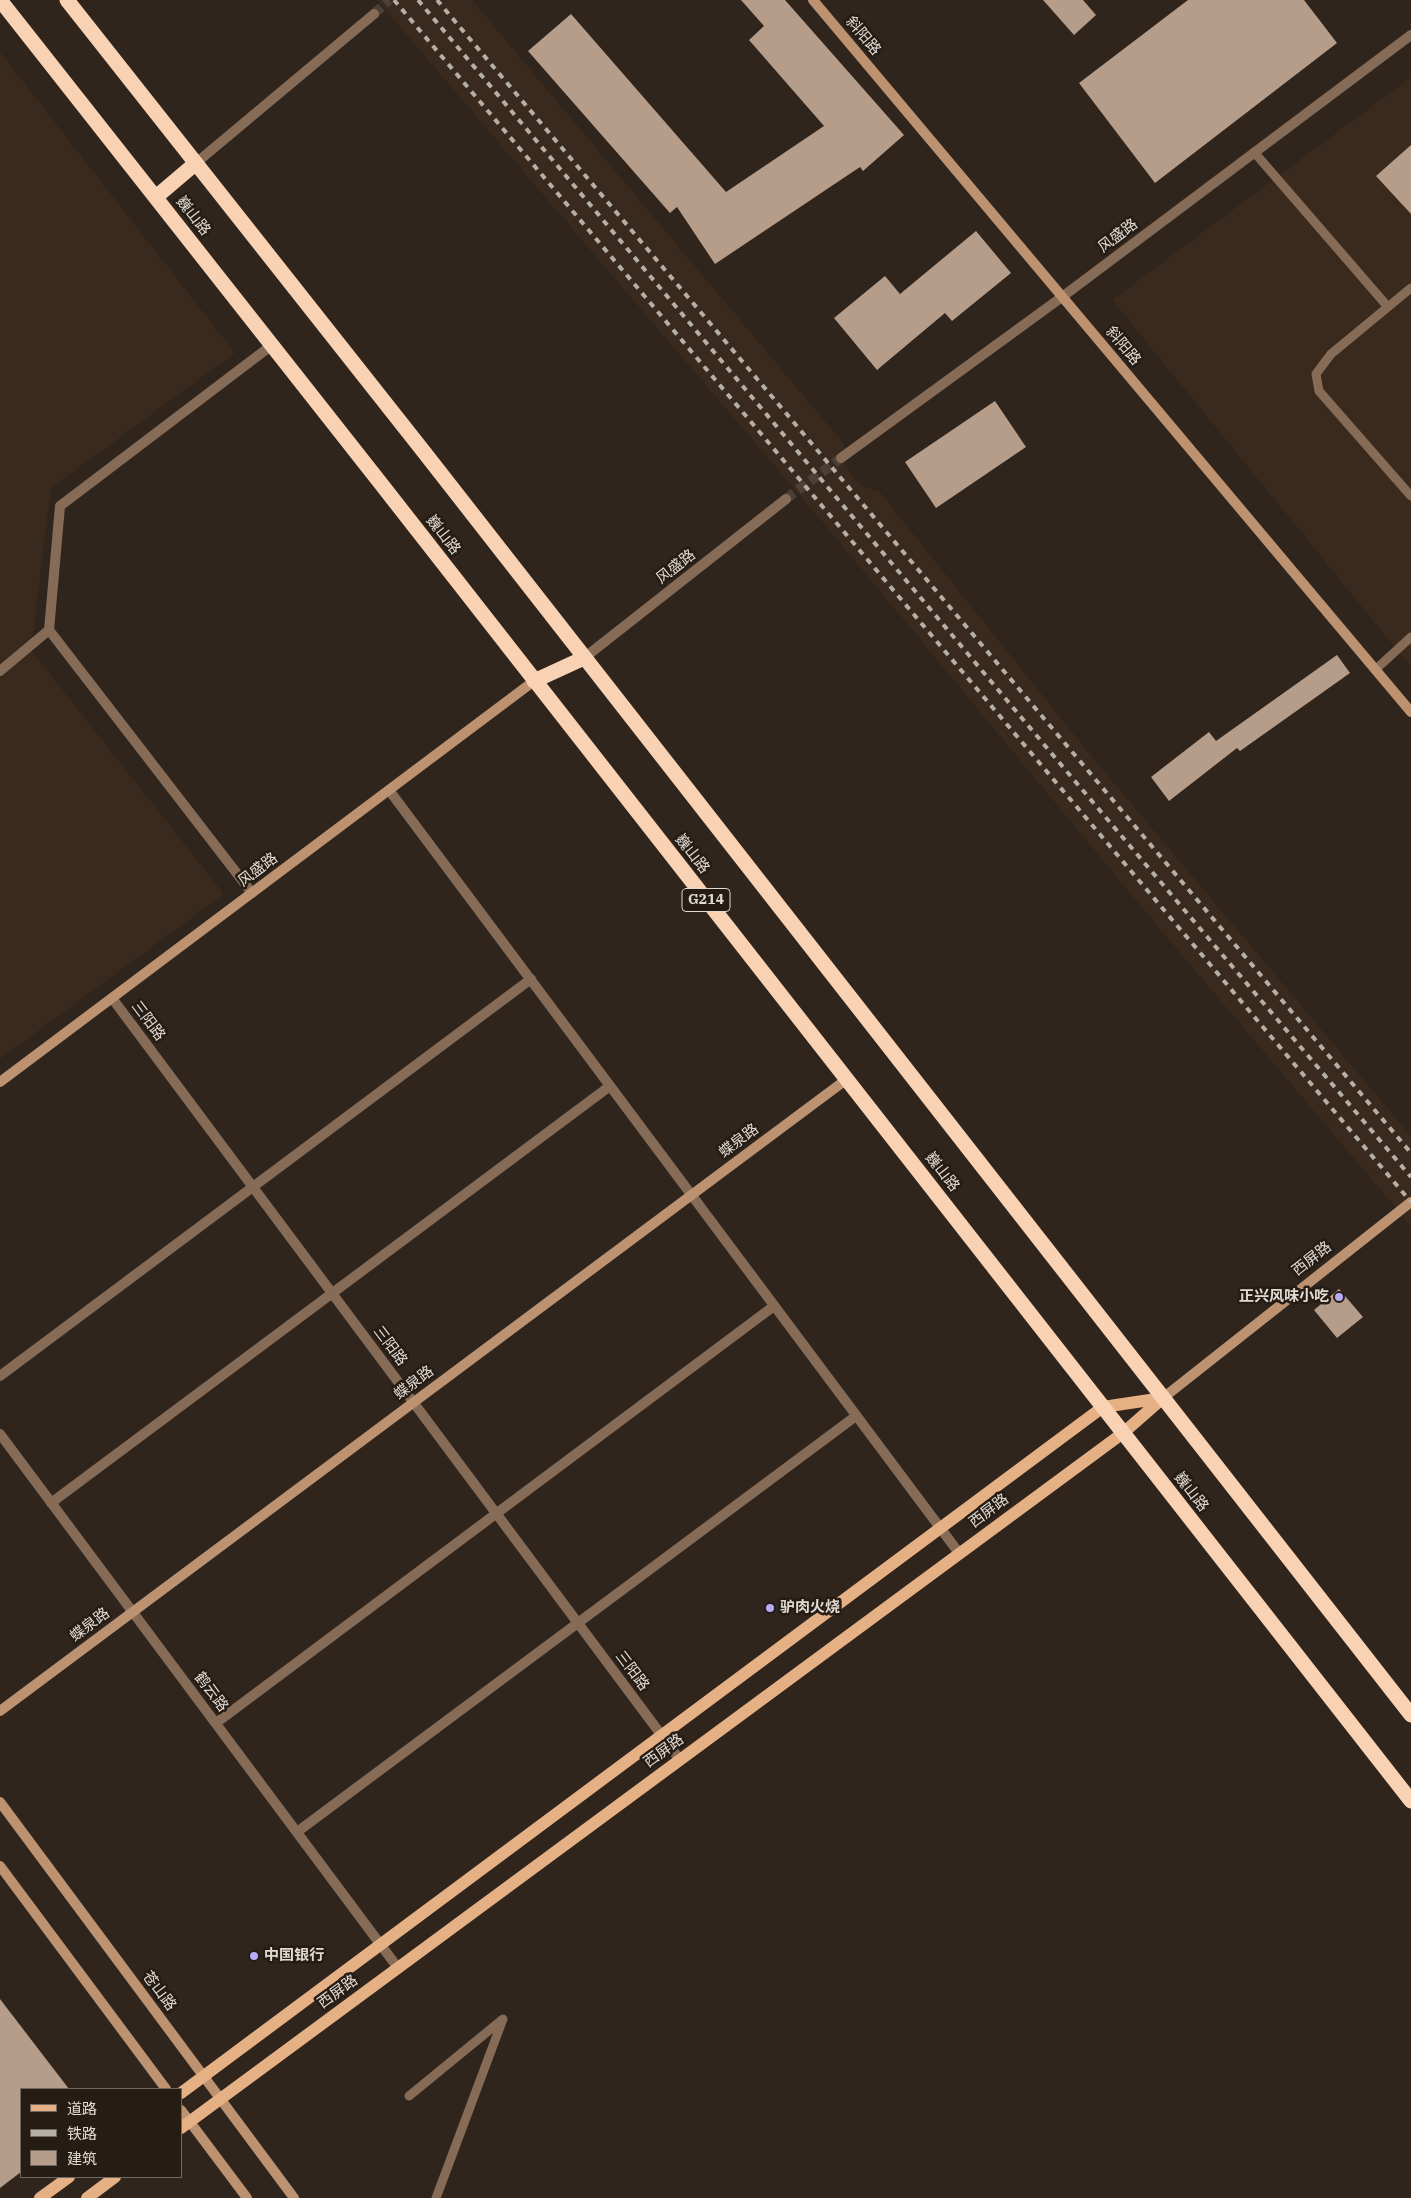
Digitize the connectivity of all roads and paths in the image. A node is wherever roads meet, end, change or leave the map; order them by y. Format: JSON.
{"nodes":[{"id":1,"x":0,"y":0,"type":"edge"},
{"id":2,"x":67,"y":0,"type":"edge"},
{"id":3,"x":813,"y":0,"type":"edge"},
{"id":4,"x":374,"y":14,"type":"tunnel mouth"},
{"id":5,"x":1411,"y":35,"type":"edge"},
{"id":6,"x":1254,"y":152,"type":"junction"},
{"id":7,"x":196,"y":163,"type":"junction"},
{"id":8,"x":156,"y":197,"type":"junction"},
{"id":9,"x":1411,"y":288,"type":"edge"},
{"id":10,"x":1062,"y":297,"type":"junction"},
{"id":11,"x":1388,"y":307,"type":"junction"},
{"id":12,"x":272,"y":345,"type":"junction"},
{"id":13,"x":841,"y":458,"type":"tunnel mouth"},
{"id":14,"x":1411,"y":496,"type":"edge"},
{"id":15,"x":786,"y":498,"type":"tunnel mouth"},
{"id":16,"x":49,"y":630,"type":"junction"},
{"id":17,"x":1411,"y":637,"type":"edge"},
{"id":18,"x":584,"y":658,"type":"junction"},
{"id":19,"x":1375,"y":670,"type":"junction"},
{"id":20,"x":0,"y":671,"type":"edge"},
{"id":21,"x":534,"y":681,"type":"junction"},
{"id":22,"x":1411,"y":712,"type":"edge"},
{"id":23,"x":389,"y":790,"type":"junction"},
{"id":24,"x":252,"y":893,"type":"junction"},
{"id":25,"x":531,"y":980,"type":"junction"},
{"id":26,"x":112,"y":998,"type":"junction"},
{"id":27,"x":847,"y":1079,"type":"junction"},
{"id":28,"x":0,"y":1082,"type":"edge"},
{"id":29,"x":610,"y":1086,"type":"junction"},
{"id":30,"x":253,"y":1187,"type":"junction"},
{"id":31,"x":692,"y":1195,"type":"junction"},
{"id":32,"x":1411,"y":1202,"type":"edge"},
{"id":33,"x":332,"y":1293,"type":"junction"},
{"id":34,"x":774,"y":1306,"type":"junction"},
{"id":35,"x":0,"y":1376,"type":"edge"},
{"id":36,"x":1163,"y":1398,"type":"junction"},
{"id":37,"x":414,"y":1402,"type":"junction"},
{"id":38,"x":1103,"y":1407,"type":"junction"},
{"id":39,"x":856,"y":1416,"type":"junction"},
{"id":40,"x":1123,"y":1432,"type":"junction"},
{"id":41,"x":0,"y":1434,"type":"edge"},
{"id":42,"x":51,"y":1503,"type":"junction"},
{"id":43,"x":496,"y":1514,"type":"junction"},
{"id":44,"x":940,"y":1528,"type":"junction"},
{"id":45,"x":959,"y":1554,"type":"junction"},
{"id":46,"x":133,"y":1612,"type":"junction"},
{"id":47,"x":578,"y":1623,"type":"junction"},
{"id":48,"x":0,"y":1711,"type":"edge"},
{"id":49,"x":1411,"y":1716,"type":"edge"},
{"id":50,"x":216,"y":1723,"type":"junction"},
{"id":51,"x":662,"y":1735,"type":"junction"},
{"id":52,"x":680,"y":1760,"type":"junction"},
{"id":53,"x":1411,"y":1801,"type":"edge"},
{"id":54,"x":0,"y":1802,"type":"edge"},
{"id":55,"x":297,"y":1832,"type":"junction"},
{"id":56,"x":0,"y":1866,"type":"edge"},
{"id":57,"x":381,"y":1944,"type":"junction"},
{"id":58,"x":398,"y":1968,"type":"junction"},
{"id":59,"x":204,"y":2076,"type":"junction"},
{"id":60,"x":165,"y":2088,"type":"edge"},
{"id":61,"x":182,"y":2092,"type":"edge"},
{"id":62,"x":409,"y":2096,"type":"dead end"},
{"id":63,"x":221,"y":2099,"type":"junction"},
{"id":64,"x":182,"y":2113,"type":"edge"},
{"id":65,"x":186,"y":2125,"type":"edge"},
{"id":66,"x":67,"y":2178,"type":"edge"},
{"id":67,"x":115,"y":2178,"type":"edge"},
{"id":68,"x":40,"y":2198,"type":"edge"},
{"id":69,"x":87,"y":2198,"type":"edge"},
{"id":70,"x":247,"y":2198,"type":"edge"},
{"id":71,"x":294,"y":2198,"type":"edge"},
{"id":72,"x":436,"y":2198,"type":"edge"}],
"edges":[{"from":1,"to":8,"type":"highway","name":"巍山路","number":"G214"},
{"from":2,"to":7,"type":"highway"},
{"from":3,"to":10,"type":"street","name":"斜阳路"},
{"from":4,"to":7,"type":"street"},
{"from":5,"to":6,"type":"street","name":"风盛路"},
{"from":6,"to":10,"type":"street","name":"风盛路"},
{"from":6,"to":11,"type":"lane"},
{"from":7,"to":8,"type":"highway"},
{"from":7,"to":18,"type":"highway"},
{"from":8,"to":12,"type":"highway","name":"巍山路","number":"G214"},
{"from":9,"to":11,"type":"lane"},
{"from":10,"to":13,"type":"street","name":"风盛路"},
{"from":10,"to":19,"type":"street","name":"斜阳路"},
{"from":11,"to":14,"type":"lane"},
{"from":12,"to":16,"type":"street"},
{"from":12,"to":21,"type":"highway","name":"巍山路","number":"G214"},
{"from":15,"to":18,"type":"street","name":"风盛路"},
{"from":16,"to":20,"type":"street"},
{"from":16,"to":24,"type":"street"},
{"from":17,"to":19,"type":"lane"},
{"from":18,"to":21,"type":"highway"},
{"from":18,"to":36,"type":"highway"},
{"from":19,"to":22,"type":"street","name":"斜阳路"},
{"from":21,"to":23,"type":"street","name":"风盛路"},
{"from":21,"to":27,"type":"highway","name":"巍山路","number":"G214"},
{"from":23,"to":24,"type":"street","name":"风盛路"},
{"from":23,"to":25,"type":"street"},
{"from":24,"to":26,"type":"street","name":"风盛路"},
{"from":25,"to":29,"type":"street"},
{"from":25,"to":30,"type":"street"},
{"from":26,"to":28,"type":"street","name":"风盛路"},
{"from":26,"to":30,"type":"street","name":"三阳路"},
{"from":27,"to":31,"type":"street","name":"蝶泉路"},
{"from":27,"to":38,"type":"highway","name":"巍山路","number":"G214"},
{"from":29,"to":31,"type":"street"},
{"from":29,"to":33,"type":"street"},
{"from":30,"to":33,"type":"street","name":"三阳路"},
{"from":30,"to":35,"type":"street"},
{"from":31,"to":34,"type":"street"},
{"from":31,"to":37,"type":"street","name":"蝶泉路"},
{"from":32,"to":36,"type":"street","name":"西屏路"},
{"from":33,"to":37,"type":"street","name":"三阳路"},
{"from":33,"to":42,"type":"street"},
{"from":34,"to":39,"type":"street"},
{"from":34,"to":43,"type":"street"},
{"from":36,"to":38,"type":"main road","name":"西屏路"},
{"from":36,"to":40,"type":"main road","name":"西屏路"},
{"from":36,"to":49,"type":"highway"},
{"from":37,"to":43,"type":"street","name":"三阳路"},
{"from":37,"to":46,"type":"street","name":"蝶泉路"},
{"from":38,"to":40,"type":"highway","name":"巍山路","number":"G214"},
{"from":38,"to":44,"type":"main road","name":"西屏路"},
{"from":39,"to":44,"type":"street"},
{"from":39,"to":47,"type":"street"},
{"from":40,"to":45,"type":"main road","name":"西屏路"},
{"from":40,"to":53,"type":"highway","name":"巍山路","number":"G214"},
{"from":41,"to":42,"type":"street","name":"鹤云路"},
{"from":42,"to":46,"type":"street","name":"鹤云路"},
{"from":43,"to":47,"type":"street","name":"三阳路"},
{"from":43,"to":50,"type":"street"},
{"from":44,"to":45,"type":"street"},
{"from":44,"to":51,"type":"main road","name":"西屏路"},
{"from":45,"to":52,"type":"main road","name":"西屏路"},
{"from":46,"to":48,"type":"street","name":"蝶泉路"},
{"from":46,"to":50,"type":"street","name":"鹤云路"},
{"from":47,"to":51,"type":"street","name":"三阳路"},
{"from":47,"to":55,"type":"street"},
{"from":50,"to":55,"type":"street","name":"鹤云路"},
{"from":51,"to":52,"type":"street","name":"三阳路"},
{"from":51,"to":57,"type":"main road","name":"西屏路"},
{"from":52,"to":58,"type":"main road","name":"西屏路"},
{"from":54,"to":59,"type":"street","name":"苍山路"},
{"from":55,"to":57,"type":"street","name":"鹤云路"},
{"from":56,"to":60,"type":"street"},
{"from":57,"to":58,"type":"street","name":"鹤云路"},
{"from":57,"to":59,"type":"main road","name":"西屏路"},
{"from":58,"to":63,"type":"main road","name":"西屏路"},
{"from":59,"to":61,"type":"main road","name":"西屏路"},
{"from":59,"to":63,"type":"street","name":"苍山路"},
{"from":62,"to":72,"type":"lane"},
{"from":63,"to":65,"type":"main road","name":"西屏路"},
{"from":63,"to":71,"type":"street","name":"苍山路"},
{"from":64,"to":65,"type":"street"},
{"from":65,"to":70,"type":"street"},
{"from":66,"to":68,"type":"main road"},
{"from":67,"to":69,"type":"main road"}]}
